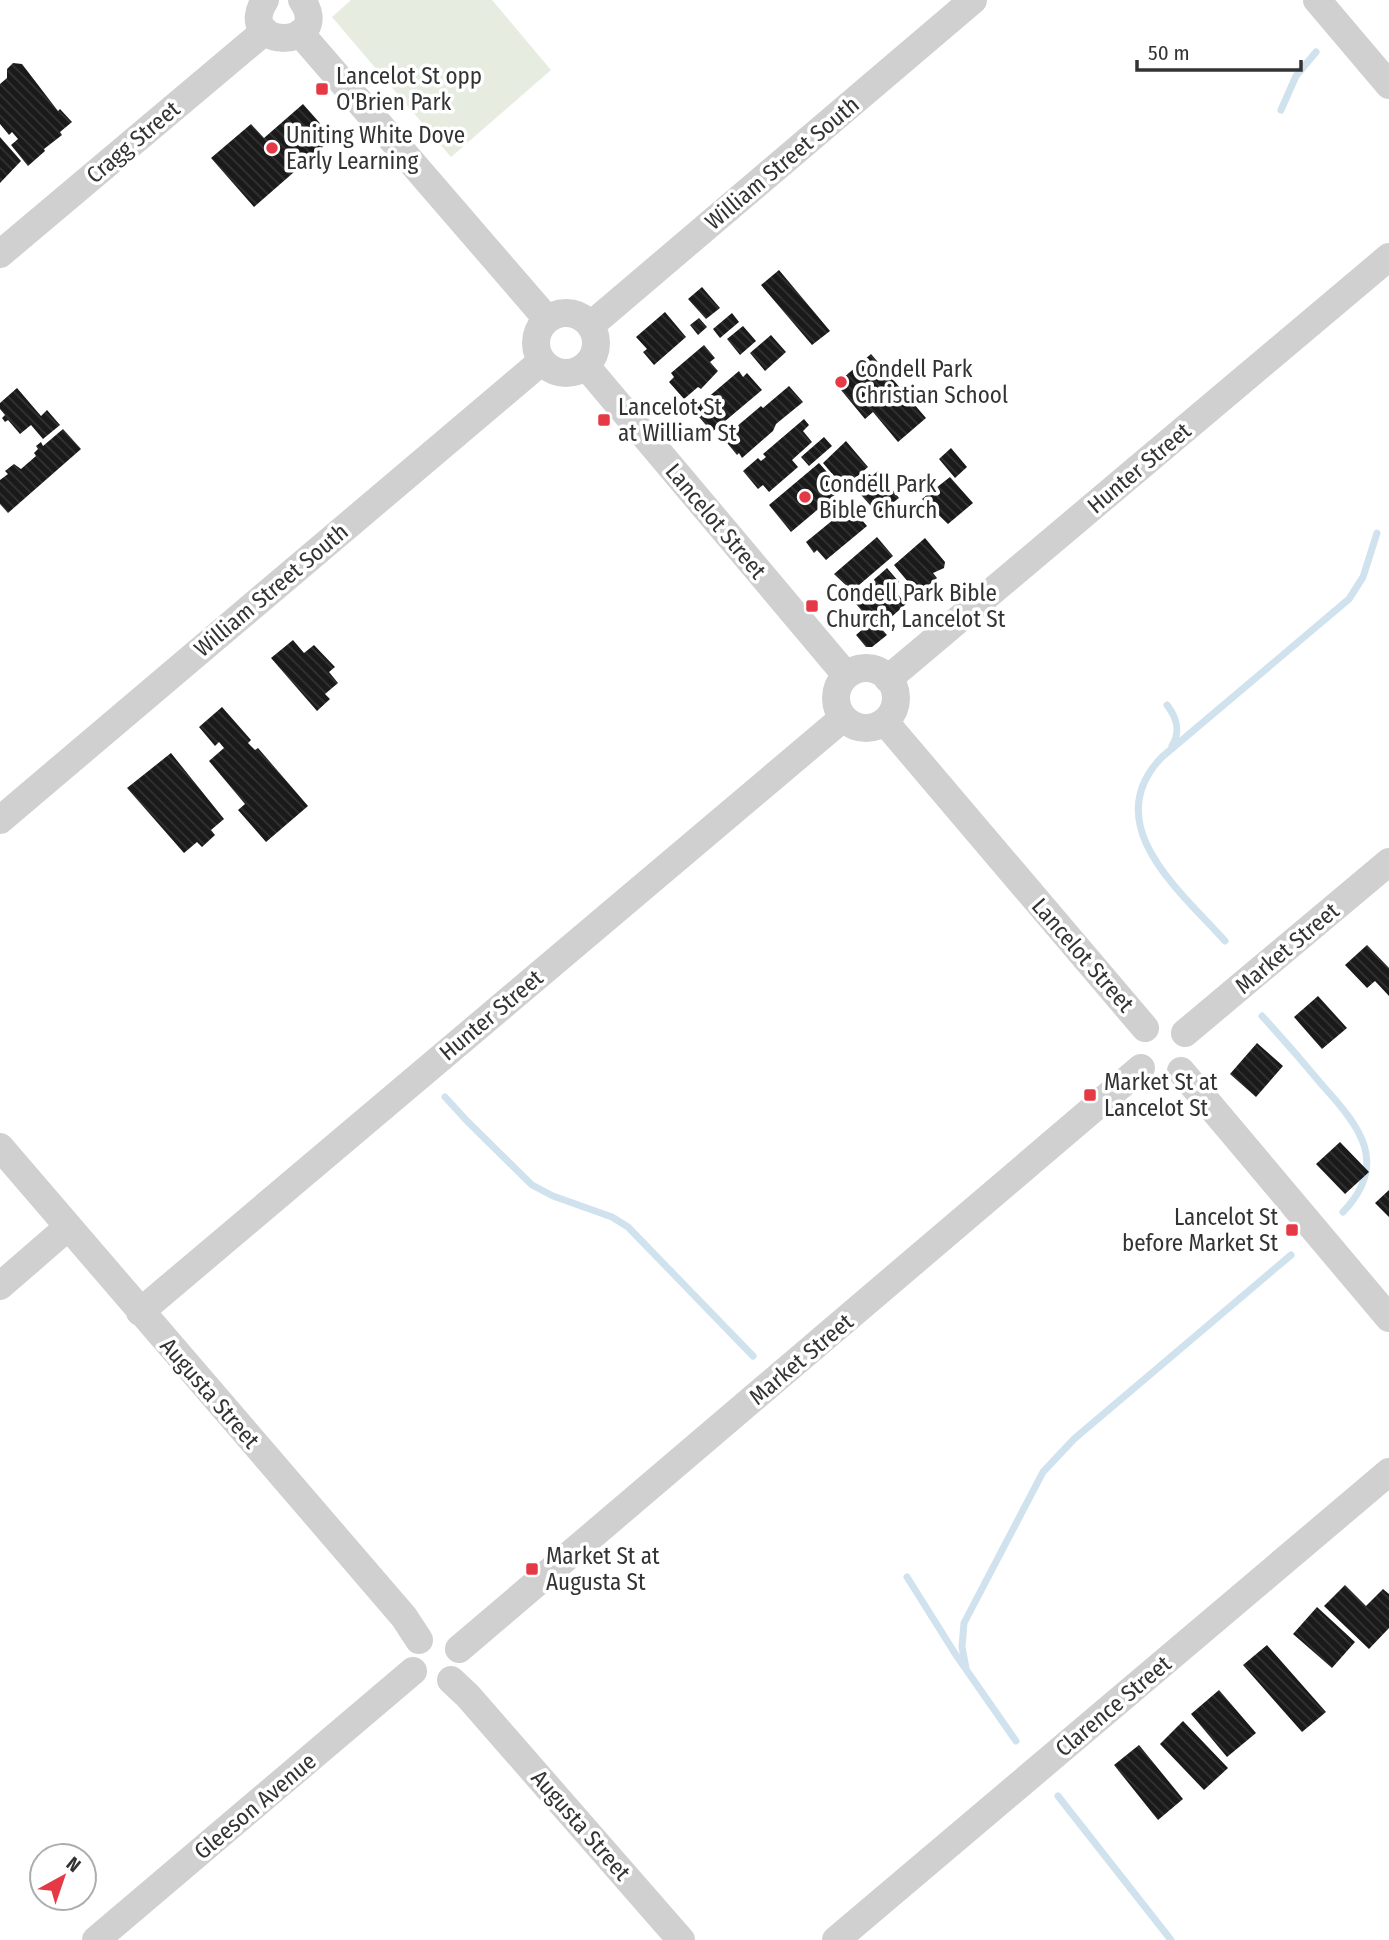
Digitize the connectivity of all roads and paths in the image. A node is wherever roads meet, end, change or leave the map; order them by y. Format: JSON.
{"nodes":[{"id":1,"x":265,"y":0,"type":"edge"},
{"id":2,"x":303,"y":0,"type":"edge"},
{"id":3,"x":973,"y":0,"type":"edge"},
{"id":4,"x":1317,"y":0,"type":"edge"},
{"id":5,"x":265,"y":31,"type":"junction"},
{"id":6,"x":300,"y":33,"type":"junction"},
{"id":7,"x":1389,"y":85,"type":"edge"},
{"id":8,"x":0,"y":254,"type":"edge"},
{"id":9,"x":1389,"y":257,"type":"edge"},
{"id":10,"x":547,"y":319,"type":"junction"},
{"id":11,"x":591,"y":325,"type":"junction"},
{"id":12,"x":542,"y":361,"type":"junction"},
{"id":13,"x":586,"y":366,"type":"junction"},
{"id":14,"x":846,"y":675,"type":"junction"},
{"id":15,"x":888,"y":679,"type":"junction"},
{"id":16,"x":843,"y":718,"type":"junction"},
{"id":17,"x":885,"y":722,"type":"junction"},
{"id":18,"x":0,"y":820,"type":"edge"},
{"id":19,"x":1389,"y":862,"type":"edge"},
{"id":20,"x":1145,"y":1028,"type":"junction"},
{"id":21,"x":1185,"y":1034,"type":"junction"},
{"id":22,"x":1141,"y":1068,"type":"junction"},
{"id":23,"x":1181,"y":1071,"type":"junction"},
{"id":24,"x":0,"y":1147,"type":"edge"},
{"id":25,"x":68,"y":1227,"type":"junction"},
{"id":26,"x":0,"y":1286,"type":"edge"},
{"id":27,"x":140,"y":1312,"type":"junction"},
{"id":28,"x":1389,"y":1318,"type":"edge"},
{"id":29,"x":1389,"y":1472,"type":"edge"},
{"id":30,"x":419,"y":1640,"type":"junction"},
{"id":31,"x":459,"y":1649,"type":"junction"},
{"id":32,"x":413,"y":1671,"type":"junction"},
{"id":33,"x":451,"y":1680,"type":"junction"},
{"id":34,"x":96,"y":1940,"type":"edge"},
{"id":35,"x":681,"y":1940,"type":"edge"},
{"id":36,"x":836,"y":1940,"type":"edge"}],
"edges":[{"from":1,"to":5,"type":"street"},
{"from":2,"to":6,"type":"street"},
{"from":3,"to":11,"type":"street","name":"William Street South"},
{"from":4,"to":7,"type":"street"},
{"from":5,"to":6,"type":"street"},
{"from":5,"to":8,"type":"street","name":"Cragg Street"},
{"from":6,"to":10,"type":"street"},
{"from":9,"to":15,"type":"street","name":"Hunter Street"},
{"from":10,"to":11,"type":"street"},
{"from":10,"to":12,"type":"street"},
{"from":11,"to":13,"type":"street"},
{"from":12,"to":13,"type":"street"},
{"from":12,"to":18,"type":"street","name":"William Street South"},
{"from":13,"to":14,"type":"street","name":"Lancelot Street"},
{"from":14,"to":15,"type":"street"},
{"from":14,"to":16,"type":"street"},
{"from":15,"to":17,"type":"street"},
{"from":16,"to":17,"type":"street"},
{"from":16,"to":27,"type":"street","name":"Hunter Street"},
{"from":17,"to":20,"type":"street","name":"Lancelot Street"},
{"from":19,"to":21,"type":"street","name":"Market Street"},
{"from":20,"to":21,"type":"street"},
{"from":20,"to":22,"type":"street"},
{"from":21,"to":23,"type":"street"},
{"from":22,"to":23,"type":"street"},
{"from":22,"to":31,"type":"street","name":"Market Street"},
{"from":23,"to":28,"type":"street"},
{"from":24,"to":25,"type":"street","name":"Augusta Street"},
{"from":25,"to":26,"type":"street"},
{"from":25,"to":27,"type":"street","name":"Augusta Street"},
{"from":27,"to":30,"type":"street","name":"Augusta Street"},
{"from":29,"to":36,"type":"street","name":"Clarence Street"},
{"from":30,"to":31,"type":"street"},
{"from":30,"to":32,"type":"street"},
{"from":31,"to":33,"type":"street"},
{"from":32,"to":33,"type":"street"},
{"from":32,"to":34,"type":"street","name":"Gleeson Avenue"},
{"from":33,"to":35,"type":"street","name":"Augusta Street"}]}
